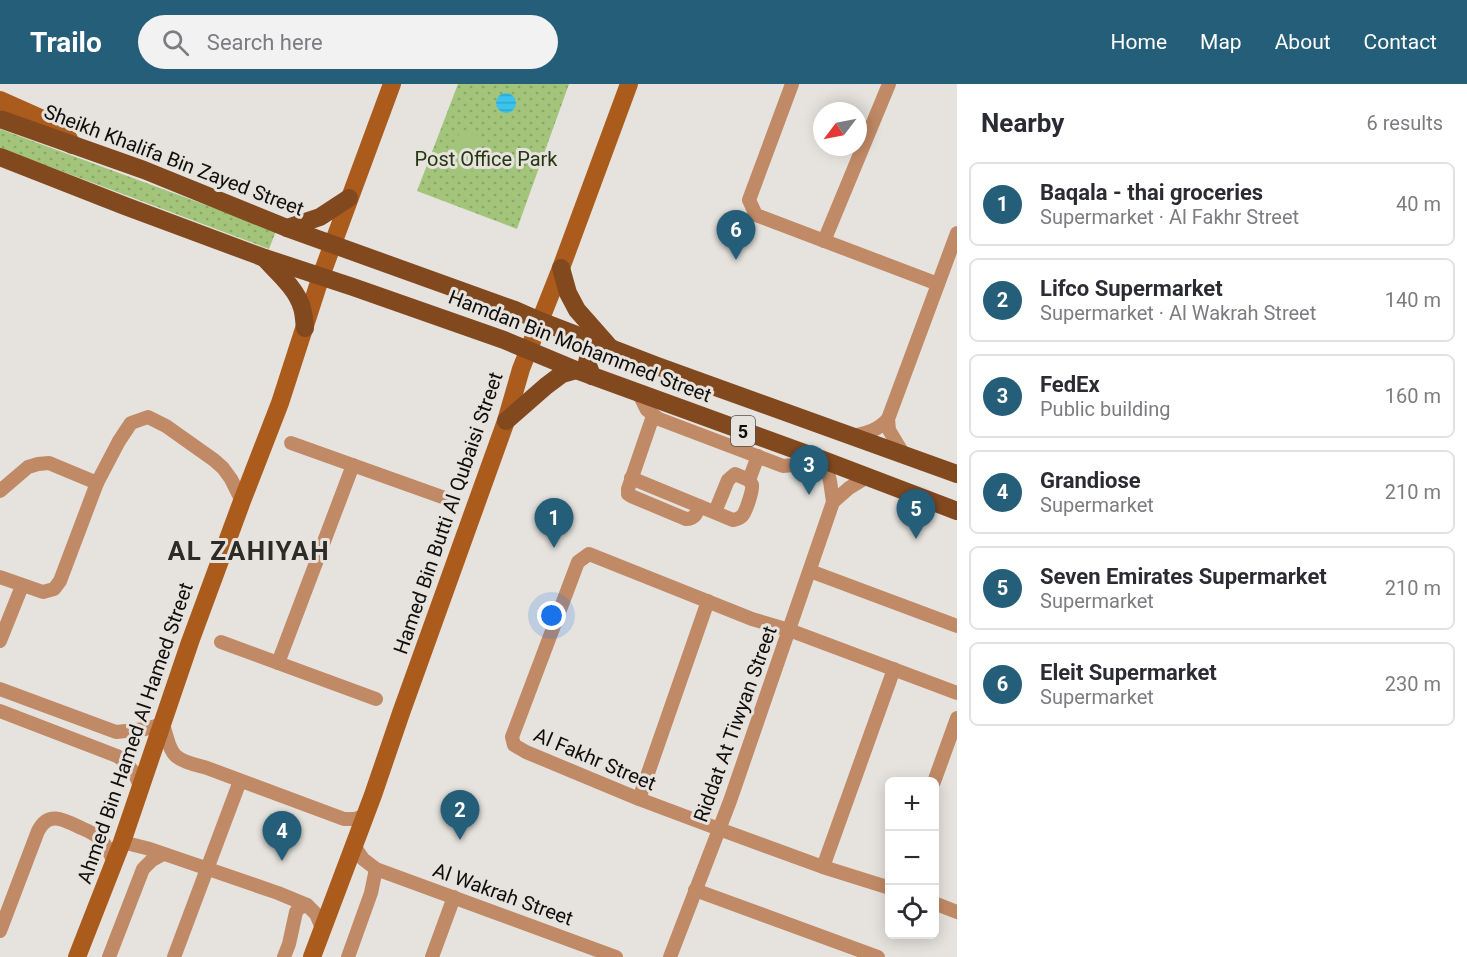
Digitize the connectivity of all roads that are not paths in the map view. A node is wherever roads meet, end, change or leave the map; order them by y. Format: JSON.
{"nodes":[{"id":1,"x":392,"y":84,"type":"edge"},
{"id":2,"x":629,"y":84,"type":"edge"},
{"id":3,"x":792,"y":84,"type":"edge"},
{"id":4,"x":889,"y":84,"type":"edge"},
{"id":5,"x":0,"y":100,"type":"edge"},
{"id":6,"x":0,"y":118,"type":"edge"},
{"id":7,"x":72,"y":145,"type":"junction"},
{"id":8,"x":0,"y":157,"type":"edge"},
{"id":9,"x":349,"y":198,"type":"junction"},
{"id":10,"x":287,"y":228,"type":"junction"},
{"id":11,"x":957,"y":233,"type":"edge"},
{"id":12,"x":824,"y":241,"type":"junction"},
{"id":13,"x":332,"y":245,"type":"junction"},
{"id":14,"x":262,"y":257,"type":"junction"},
{"id":15,"x":561,"y":268,"type":"junction"},
{"id":16,"x":321,"y":276,"type":"junction"},
{"id":17,"x":938,"y":284,"type":"junction"},
{"id":18,"x":540,"y":321,"type":"junction"},
{"id":19,"x":304,"y":327,"type":"junction"},
{"id":20,"x":610,"y":347,"type":"junction"},
{"id":21,"x":528,"y":351,"type":"junction"},
{"id":22,"x":584,"y":373,"type":"junction"},
{"id":23,"x":638,"y":392,"type":"junction"},
{"id":24,"x":653,"y":416,"type":"junction"},
{"id":25,"x":888,"y":419,"type":"junction"},
{"id":26,"x":506,"y":421,"type":"junction"},
{"id":27,"x":850,"y":437,"type":"junction"},
{"id":28,"x":291,"y":443,"type":"dead end"},
{"id":29,"x":904,"y":455,"type":"junction"},
{"id":30,"x":758,"y":456,"type":"junction"},
{"id":31,"x":821,"y":460,"type":"junction"},
{"id":32,"x":353,"y":465,"type":"junction"},
{"id":33,"x":957,"y":474,"type":"edge"},
{"id":34,"x":867,"y":477,"type":"junction"},
{"id":35,"x":749,"y":480,"type":"junction"},
{"id":36,"x":97,"y":483,"type":"junction"},
{"id":37,"x":0,"y":491,"type":"edge"},
{"id":38,"x":445,"y":498,"type":"dead end"},
{"id":39,"x":242,"y":501,"type":"junction"},
{"id":40,"x":833,"y":502,"type":"junction"},
{"id":41,"x":957,"y":511,"type":"edge"},
{"id":42,"x":715,"y":512,"type":"junction"},
{"id":43,"x":810,"y":571,"type":"junction"},
{"id":44,"x":0,"y":577,"type":"edge"},
{"id":45,"x":22,"y":585,"type":"junction"},
{"id":46,"x":708,"y":601,"type":"junction"},
{"id":47,"x":957,"y":626,"type":"edge"},
{"id":48,"x":789,"y":630,"type":"junction"},
{"id":49,"x":0,"y":641,"type":"edge"},
{"id":50,"x":221,"y":642,"type":"dead end"},
{"id":51,"x":278,"y":663,"type":"junction"},
{"id":52,"x":894,"y":669,"type":"junction"},
{"id":53,"x":0,"y":689,"type":"edge"},
{"id":54,"x":957,"y":693,"type":"edge"},
{"id":55,"x":376,"y":699,"type":"dead end"},
{"id":56,"x":0,"y":711,"type":"edge"},
{"id":57,"x":957,"y":718,"type":"edge"},
{"id":58,"x":163,"y":724,"type":"junction"},
{"id":59,"x":936,"y":777,"type":"edge"},
{"id":60,"x":240,"y":781,"type":"junction"},
{"id":61,"x":141,"y":790,"type":"junction"},
{"id":62,"x":639,"y":799,"type":"junction"},
{"id":63,"x":366,"y":815,"type":"junction"},
{"id":64,"x":719,"y":829,"type":"junction"},
{"id":65,"x":122,"y":842,"type":"junction"},
{"id":66,"x":354,"y":846,"type":"junction"},
{"id":67,"x":163,"y":854,"type":"junction"},
{"id":68,"x":114,"y":864,"type":"junction"},
{"id":69,"x":823,"y":867,"type":"junction"},
{"id":70,"x":207,"y":869,"type":"junction"},
{"id":71,"x":376,"y":869,"type":"junction"},
{"id":72,"x":342,"y":876,"type":"junction"},
{"id":73,"x":885,"y":886,"type":"edge"},
{"id":74,"x":695,"y":890,"type":"junction"},
{"id":75,"x":278,"y":893,"type":"junction"},
{"id":76,"x":454,"y":897,"type":"junction"},
{"id":77,"x":307,"y":905,"type":"junction"},
{"id":78,"x":939,"y":905,"type":"edge"},
{"id":79,"x":957,"y":912,"type":"edge"},
{"id":80,"x":295,"y":915,"type":"junction"},
{"id":81,"x":322,"y":928,"type":"junction"},
{"id":82,"x":0,"y":931,"type":"edge"},
{"id":83,"x":77,"y":957,"type":"edge"},
{"id":84,"x":109,"y":957,"type":"edge"},
{"id":85,"x":174,"y":957,"type":"edge"},
{"id":86,"x":284,"y":957,"type":"edge"},
{"id":87,"x":312,"y":957,"type":"edge"},
{"id":88,"x":348,"y":957,"type":"edge"},
{"id":89,"x":432,"y":957,"type":"edge"},
{"id":90,"x":616,"y":957,"type":"edge"},
{"id":91,"x":670,"y":957,"type":"edge"},
{"id":92,"x":878,"y":957,"type":"edge"}],
"edges":[{"from":1,"to":9,"type":"main road","name":"Ahmed Bin Hamed Al Hamed Street"},
{"from":2,"to":15,"type":"main road","name":"Hamed Bin Butti Al Qubaisi Street"},
{"from":3,"to":12,"type":"street"},
{"from":4,"to":12,"type":"street"},
{"from":5,"to":7,"type":"main road"},
{"from":6,"to":7,"type":"main road","name":"Sheikh Khalifa Bin Zayed Street"},
{"from":7,"to":10,"type":"main road","name":"Sheikh Khalifa Bin Zayed Street"},
{"from":8,"to":14,"type":"main road"},
{"from":9,"to":10,"type":"main road"},
{"from":9,"to":13,"type":"main road","name":"Ahmed Bin Hamed Al Hamed Street"},
{"from":10,"to":13,"type":"main road","name":"Sheikh Khalifa Bin Zayed Street"},
{"from":11,"to":17,"type":"street"},
{"from":12,"to":17,"type":"street"},
{"from":13,"to":16,"type":"main road","name":"Ahmed Bin Hamed Al Hamed Street"},
{"from":13,"to":18,"type":"main road","name":"Hamdan Bin Mohammed Street","number":"5"},
{"from":14,"to":16,"type":"main road"},
{"from":14,"to":19,"type":"main road"},
{"from":15,"to":18,"type":"main road","name":"Hamed Bin Butti Al Qubaisi Street"},
{"from":15,"to":20,"type":"main road"},
{"from":16,"to":19,"type":"main road","name":"Ahmed Bin Hamed Al Hamed Street"},
{"from":16,"to":21,"type":"main road","name":"Hamdan Bin Mohammed Street","number":"5"},
{"from":17,"to":25,"type":"street"},
{"from":18,"to":20,"type":"main road","name":"Hamdan Bin Mohammed Street","number":"5"},
{"from":18,"to":21,"type":"main road","name":"Hamed Bin Butti Al Qubaisi Street"},
{"from":19,"to":39,"type":"main road","name":"Ahmed Bin Hamed Al Hamed Street"},
{"from":20,"to":22,"type":"main road"},
{"from":20,"to":27,"type":"main road","name":"Hamdan Bin Mohammed Street","number":"5"},
{"from":21,"to":22,"type":"main road","name":"Hamdan Bin Mohammed Street","number":"5"},
{"from":21,"to":26,"type":"main road","name":"Hamed Bin Butti Al Qubaisi Street"},
{"from":22,"to":23,"type":"main road","name":"Hamdan Bin Mohammed Street","number":"5"},
{"from":22,"to":26,"type":"main road"},
{"from":23,"to":24,"type":"street"},
{"from":23,"to":31,"type":"main road","name":"Hamdan Bin Mohammed Street","number":"5"},
{"from":24,"to":30,"type":"street"},
{"from":24,"to":42,"type":"street"},
{"from":25,"to":27,"type":"street"},
{"from":25,"to":29,"type":"street"},
{"from":26,"to":63,"type":"main road","name":"Hamed Bin Butti Al Qubaisi Street"},
{"from":27,"to":29,"type":"main road","name":"Hamdan Bin Mohammed Street","number":"5"},
{"from":28,"to":32,"type":"street"},
{"from":29,"to":33,"type":"main road","name":"Hamdan Bin Mohammed Street","number":"5"},
{"from":30,"to":31,"type":"street"},
{"from":30,"to":35,"type":"street"},
{"from":31,"to":34,"type":"main road","name":"Hamdan Bin Mohammed Street","number":"5"},
{"from":31,"to":40,"type":"street","name":"Riddat At Tiwyan Street"},
{"from":32,"to":38,"type":"street"},
{"from":32,"to":51,"type":"street"},
{"from":34,"to":40,"type":"street"},
{"from":34,"to":41,"type":"main road","name":"Hamdan Bin Mohammed Street","number":"5"},
{"from":35,"to":42,"type":"street"},
{"from":35,"to":42,"type":"street"},
{"from":36,"to":37,"type":"street"},
{"from":36,"to":39,"type":"street"},
{"from":36,"to":45,"type":"street"},
{"from":39,"to":58,"type":"main road","name":"Ahmed Bin Hamed Al Hamed Street"},
{"from":40,"to":43,"type":"street","name":"Riddat At Tiwyan Street"},
{"from":43,"to":47,"type":"street"},
{"from":43,"to":48,"type":"street","name":"Riddat At Tiwyan Street"},
{"from":44,"to":45,"type":"street"},
{"from":45,"to":49,"type":"street"},
{"from":46,"to":48,"type":"street","name":"Al Fakhr Street"},
{"from":46,"to":62,"type":"street"},
{"from":46,"to":62,"type":"street","name":"Al Fakhr Street"},
{"from":48,"to":52,"type":"street","name":"Al Fakhr Street"},
{"from":48,"to":64,"type":"street","name":"Riddat At Tiwyan Street"},
{"from":50,"to":51,"type":"street"},
{"from":51,"to":55,"type":"street"},
{"from":52,"to":54,"type":"street","name":"Al Fakhr Street"},
{"from":52,"to":69,"type":"street"},
{"from":53,"to":58,"type":"street"},
{"from":56,"to":61,"type":"street"},
{"from":57,"to":59,"type":"street"},
{"from":58,"to":60,"type":"street"},
{"from":58,"to":61,"type":"main road","name":"Ahmed Bin Hamed Al Hamed Street"},
{"from":60,"to":63,"type":"street"},
{"from":60,"to":70,"type":"street"},
{"from":61,"to":65,"type":"main road","name":"Ahmed Bin Hamed Al Hamed Street"},
{"from":62,"to":64,"type":"street","name":"Al Fakhr Street"},
{"from":63,"to":66,"type":"main road","name":"Hamed Bin Butti Al Qubaisi Street"},
{"from":64,"to":69,"type":"street","name":"Al Fakhr Street"},
{"from":64,"to":74,"type":"street","name":"Riddat At Tiwyan Street"},
{"from":65,"to":67,"type":"street"},
{"from":65,"to":68,"type":"main road","name":"Ahmed Bin Hamed Al Hamed Street"},
{"from":66,"to":71,"type":"street","name":"Al Wakrah Street"},
{"from":66,"to":72,"type":"main road","name":"Hamed Bin Butti Al Qubaisi Street"},
{"from":67,"to":70,"type":"street"},
{"from":67,"to":84,"type":"street"},
{"from":68,"to":82,"type":"street"},
{"from":68,"to":83,"type":"main road","name":"Ahmed Bin Hamed Al Hamed Street"},
{"from":69,"to":73,"type":"street","name":"Al Fakhr Street"},
{"from":70,"to":75,"type":"street"},
{"from":70,"to":85,"type":"street"},
{"from":71,"to":72,"type":"street"},
{"from":71,"to":76,"type":"street","name":"Al Wakrah Street"},
{"from":71,"to":88,"type":"street"},
{"from":72,"to":81,"type":"main road","name":"Hamed Bin Butti Al Qubaisi Street"},
{"from":74,"to":91,"type":"street","name":"Riddat At Tiwyan Street"},
{"from":74,"to":92,"type":"street"},
{"from":75,"to":77,"type":"street"},
{"from":75,"to":80,"type":"street"},
{"from":76,"to":89,"type":"street"},
{"from":76,"to":90,"type":"street","name":"Al Wakrah Street"},
{"from":77,"to":80,"type":"street"},
{"from":77,"to":81,"type":"street"},
{"from":78,"to":79,"type":"street"},
{"from":80,"to":86,"type":"street"},
{"from":81,"to":87,"type":"main road","name":"Hamed Bin Butti Al Qubaisi Street"}]}
